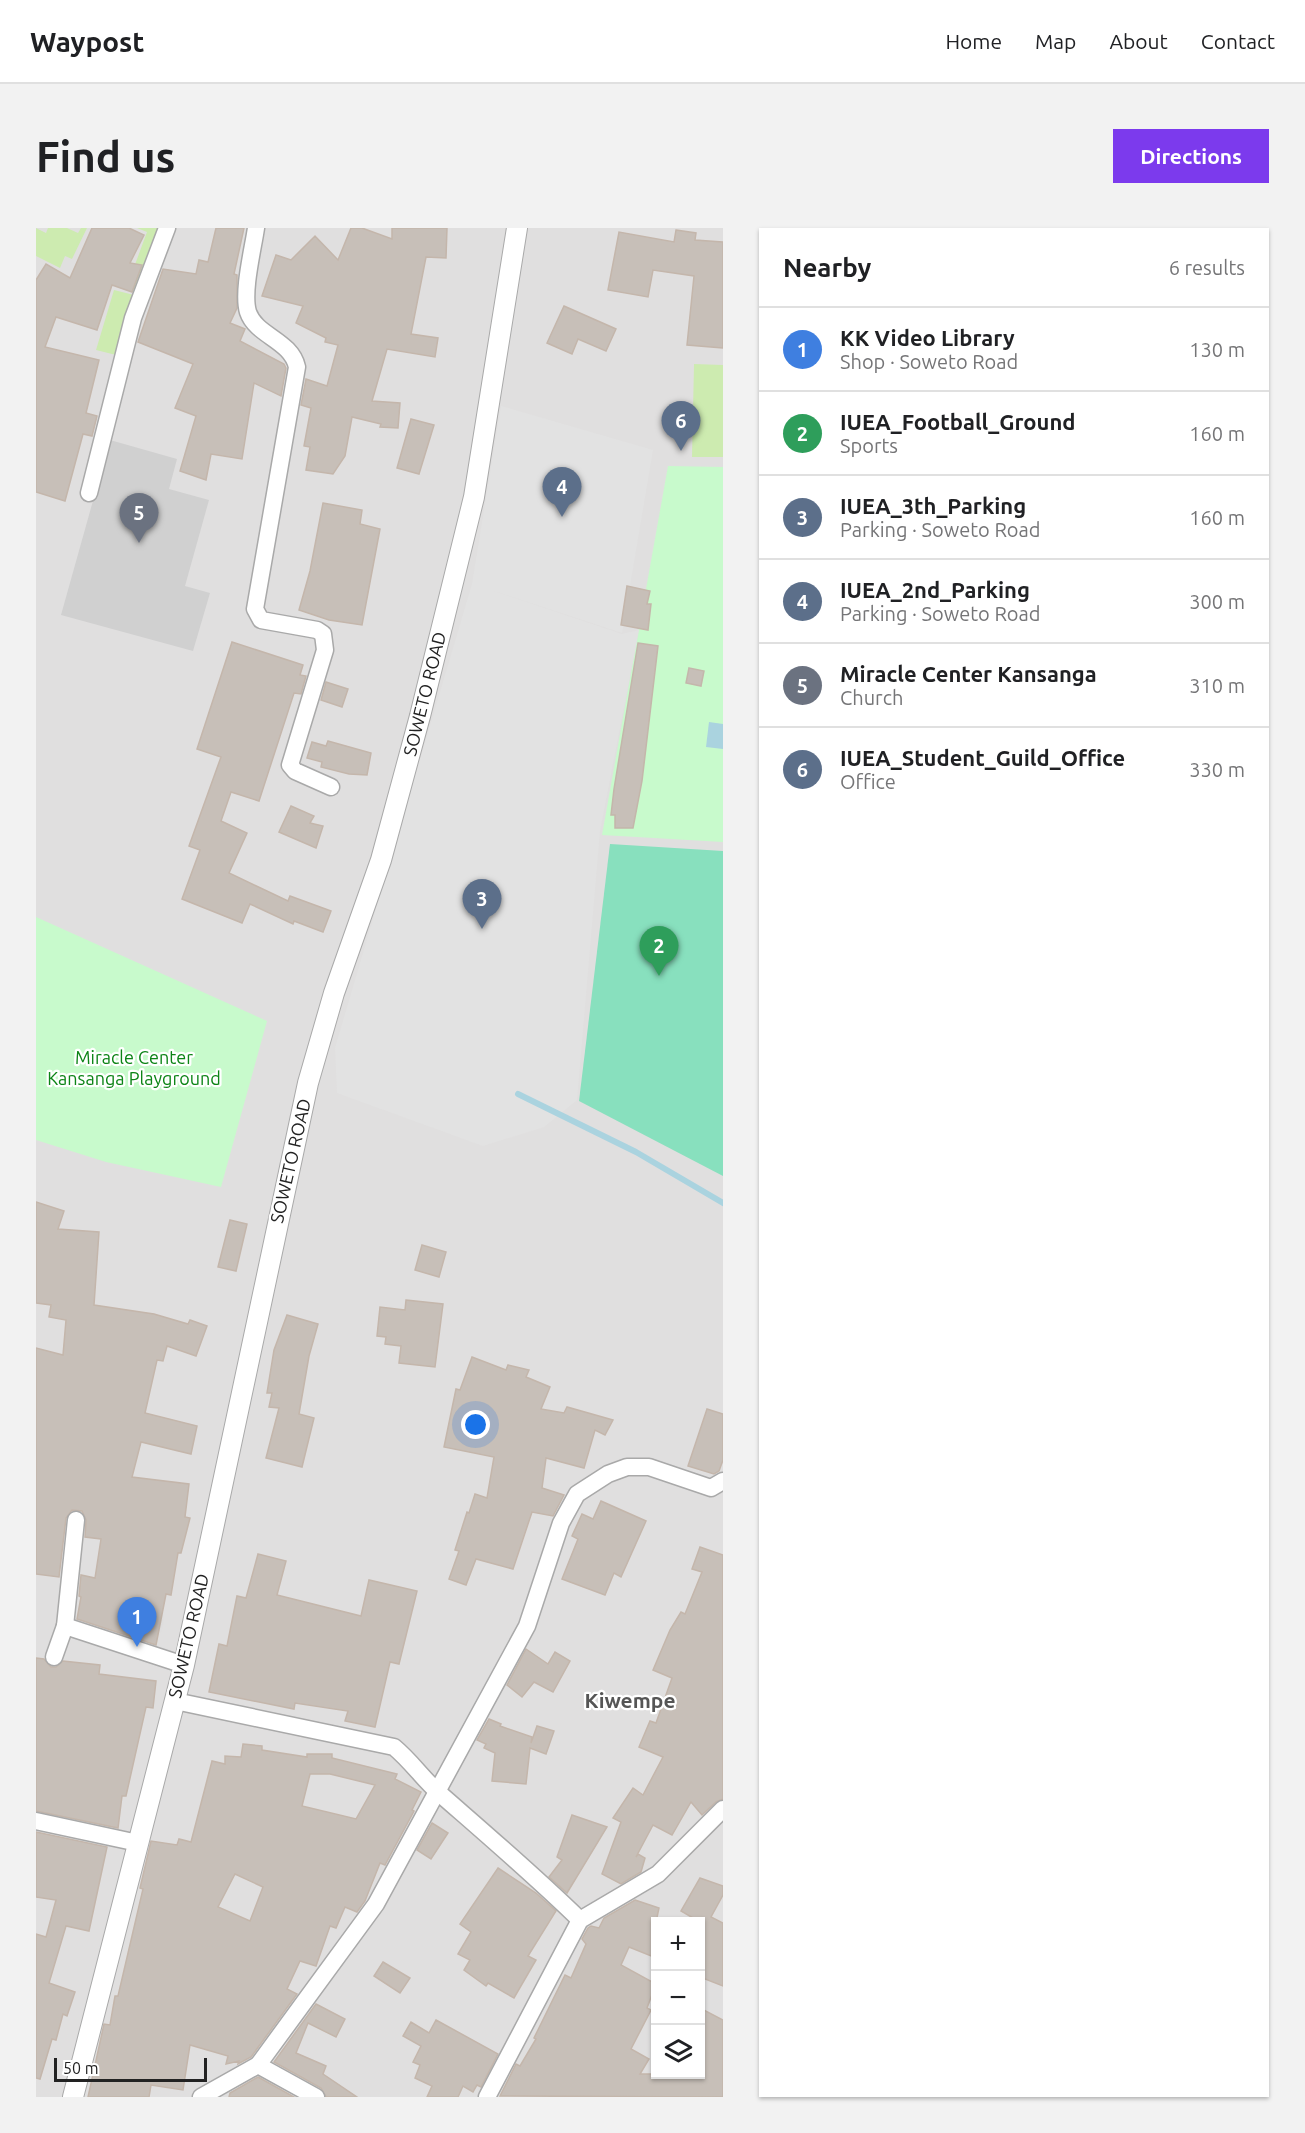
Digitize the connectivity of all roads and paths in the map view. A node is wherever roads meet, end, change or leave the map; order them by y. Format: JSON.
{"nodes":[{"id":1,"x":167,"y":228,"type":"edge"},
{"id":2,"x":256,"y":228,"type":"edge"},
{"id":3,"x":517,"y":228,"type":"edge"},
{"id":4,"x":89,"y":493,"type":"dead end"},
{"id":5,"x":332,"y":787,"type":"dead end"},
{"id":6,"x":723,"y":1481,"type":"edge"},
{"id":7,"x":76,"y":1520,"type":"dead end"},
{"id":8,"x":65,"y":1626,"type":"junction"},
{"id":9,"x":54,"y":1657,"type":"dead end"},
{"id":10,"x":184,"y":1665,"type":"junction"},
{"id":11,"x":175,"y":1701,"type":"junction"},
{"id":12,"x":437,"y":1791,"type":"junction"},
{"id":13,"x":723,"y":1809,"type":"edge"},
{"id":14,"x":36,"y":1821,"type":"edge"},
{"id":15,"x":138,"y":1843,"type":"junction"},
{"id":16,"x":580,"y":1920,"type":"junction"},
{"id":17,"x":258,"y":2065,"type":"junction"},
{"id":18,"x":73,"y":2097,"type":"edge"},
{"id":19,"x":201,"y":2097,"type":"edge"},
{"id":20,"x":316,"y":2097,"type":"edge"},
{"id":21,"x":487,"y":2097,"type":"edge"}],
"edges":[{"from":1,"to":4,"type":"street"},
{"from":2,"to":5,"type":"street"},
{"from":3,"to":10,"type":"street","name":"SOWETO ROAD"},
{"from":6,"to":12,"type":"street"},
{"from":7,"to":8,"type":"street"},
{"from":8,"to":9,"type":"street"},
{"from":8,"to":10,"type":"street"},
{"from":10,"to":11,"type":"street","name":"SOWETO ROAD"},
{"from":11,"to":12,"type":"street"},
{"from":11,"to":15,"type":"street","name":"SOWETO ROAD"},
{"from":12,"to":16,"type":"street"},
{"from":12,"to":17,"type":"street"},
{"from":13,"to":16,"type":"street"},
{"from":14,"to":15,"type":"street"},
{"from":15,"to":18,"type":"street","name":"SOWETO ROAD"},
{"from":16,"to":21,"type":"street"},
{"from":17,"to":19,"type":"street"},
{"from":17,"to":20,"type":"street"}]}
